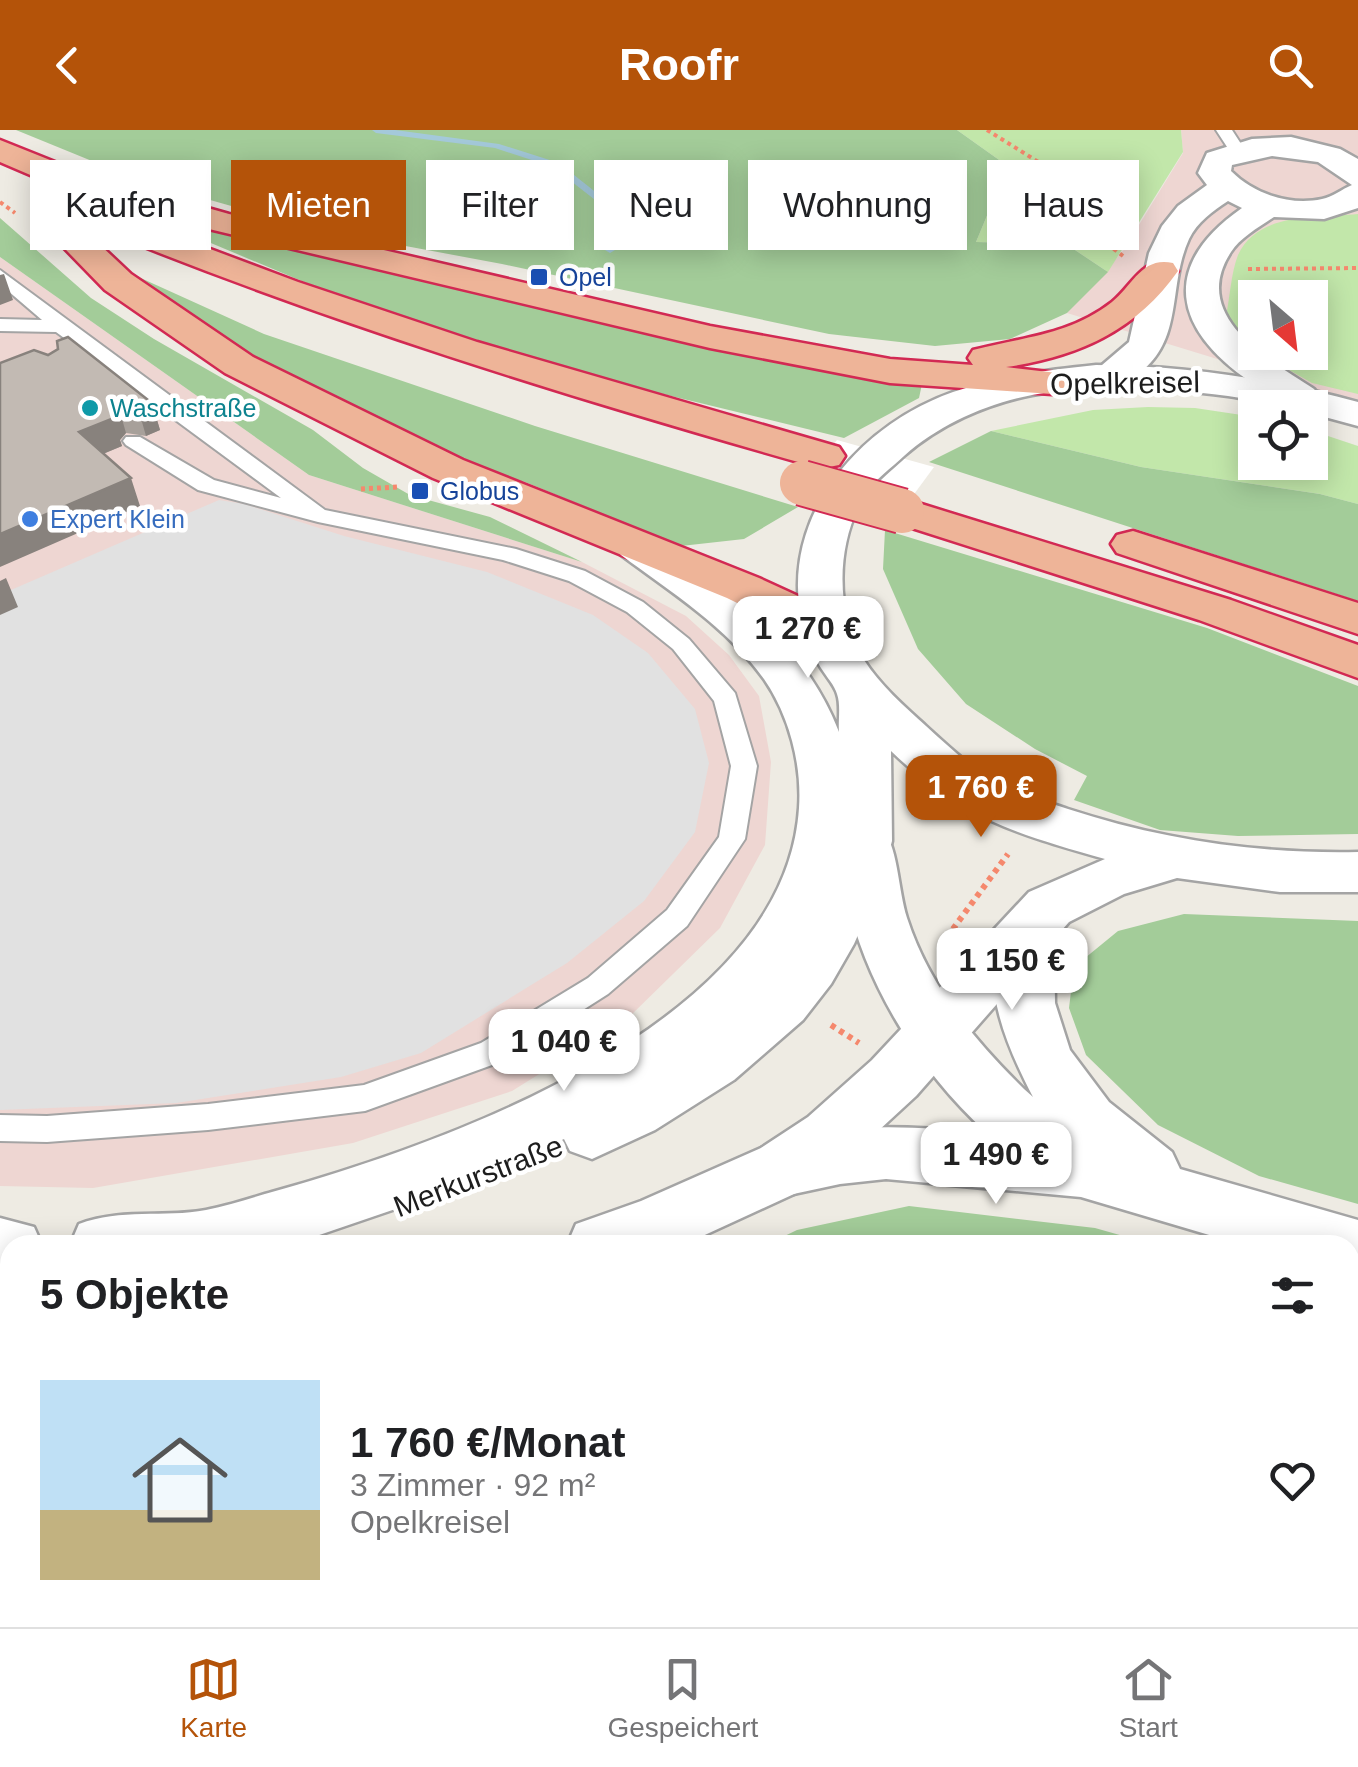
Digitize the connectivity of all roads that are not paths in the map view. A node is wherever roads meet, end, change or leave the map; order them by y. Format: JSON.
{"nodes":[{"id":1,"x":1230,"y":140,"type":"edge"},
{"id":2,"x":0,"y":150,"type":"edge"},
{"id":3,"x":0,"y":165,"type":"edge"},
{"id":4,"x":1358,"y":177,"type":"edge"},
{"id":5,"x":1226,"y":188,"type":"junction"},
{"id":6,"x":1358,"y":196,"type":"edge"},
{"id":7,"x":1268,"y":205,"type":"junction"},
{"id":8,"x":1143,"y":264,"type":"junction"},
{"id":9,"x":0,"y":275,"type":"edge"},
{"id":10,"x":5,"y":321,"type":"edge"},
{"id":11,"x":60,"y":326,"type":"junction"},
{"id":12,"x":339,"y":346,"type":"dead end"},
{"id":13,"x":46,"y":349,"type":"edge"},
{"id":14,"x":785,"y":351,"type":"junction"},
{"id":15,"x":1108,"y":377,"type":"junction"},
{"id":16,"x":1052,"y":382,"type":"junction"},
{"id":17,"x":1261,"y":390,"type":"edge"},
{"id":18,"x":1290,"y":390,"type":"edge"},
{"id":19,"x":484,"y":394,"type":"dead end"},
{"id":20,"x":1328,"y":405,"type":"edge"},
{"id":21,"x":1358,"y":414,"type":"edge"},
{"id":22,"x":133,"y":442,"type":"edge"},
{"id":23,"x":813,"y":469,"type":"junction"},
{"id":24,"x":912,"y":497,"type":"junction"},
{"id":25,"x":318,"y":514,"type":"junction"},
{"id":26,"x":637,"y":546,"type":"junction"},
{"id":27,"x":1358,"y":619,"type":"edge"},
{"id":28,"x":826,"y":628,"type":"junction"},
{"id":29,"x":1358,"y":662,"type":"edge"},
{"id":30,"x":862,"y":694,"type":"junction"},
{"id":31,"x":865,"y":843,"type":"junction"},
{"id":32,"x":1172,"y":859,"type":"junction"},
{"id":33,"x":1358,"y":872,"type":"edge"},
{"id":34,"x":1026,"y":934,"type":"junction"},
{"id":35,"x":934,"y":1032,"type":"junction"},
{"id":36,"x":0,"y":1128,"type":"edge"},
{"id":37,"x":784,"y":1168,"type":"junction"},
{"id":38,"x":1081,"y":1169,"type":"junction"},
{"id":39,"x":1207,"y":1207,"type":"junction"},
{"id":40,"x":223,"y":1235,"type":"edge"},
{"id":41,"x":276,"y":1235,"type":"edge"},
{"id":42,"x":629,"y":1235,"type":"edge"},
{"id":43,"x":1308,"y":1235,"type":"edge"}],
"edges":[{"from":1,"to":4,"type":"street"},
{"from":1,"to":5,"type":"street"},
{"from":2,"to":14,"type":"highway"},
{"from":3,"to":23,"type":"highway"},
{"from":5,"to":7,"type":"street"},
{"from":5,"to":8,"type":"street"},
{"from":6,"to":7,"type":"street"},
{"from":7,"to":18,"type":"street"},
{"from":8,"to":14,"type":"highway"},
{"from":8,"to":15,"type":"street"},
{"from":9,"to":11,"type":"lane"},
{"from":10,"to":11,"type":"lane"},
{"from":11,"to":13,"type":"lane"},
{"from":11,"to":25,"type":"lane"},
{"from":12,"to":26,"type":"highway"},
{"from":14,"to":16,"type":"highway"},
{"from":15,"to":16,"type":"street","name":"Opelkreisel"},
{"from":15,"to":17,"type":"street","name":"Opelkreisel"},
{"from":16,"to":28,"type":"street","name":"Opelkreisel"},
{"from":19,"to":23,"type":"highway"},
{"from":20,"to":21,"type":"street","name":"Opelkreisel"},
{"from":22,"to":25,"type":"lane"},
{"from":23,"to":24,"type":"highway","bridge":true},
{"from":24,"to":27,"type":"highway"},
{"from":24,"to":29,"type":"highway"},
{"from":25,"to":36,"type":"lane"},
{"from":26,"to":28,"type":"highway"},
{"from":26,"to":40,"type":"street"},
{"from":28,"to":30,"type":"street","name":"Opelkreisel"},
{"from":30,"to":31,"type":"street","name":"Merkurstraße"},
{"from":30,"to":32,"type":"street","name":"Opelkreisel"},
{"from":31,"to":35,"type":"street"},
{"from":31,"to":41,"type":"street","name":"Merkurstraße"},
{"from":32,"to":33,"type":"street","name":"Opelkreisel"},
{"from":32,"to":34,"type":"street"},
{"from":34,"to":35,"type":"street"},
{"from":34,"to":39,"type":"street"},
{"from":35,"to":37,"type":"street"},
{"from":35,"to":38,"type":"street"},
{"from":37,"to":38,"type":"street"},
{"from":37,"to":42,"type":"street"},
{"from":38,"to":39,"type":"street"},
{"from":39,"to":43,"type":"street"}]}
